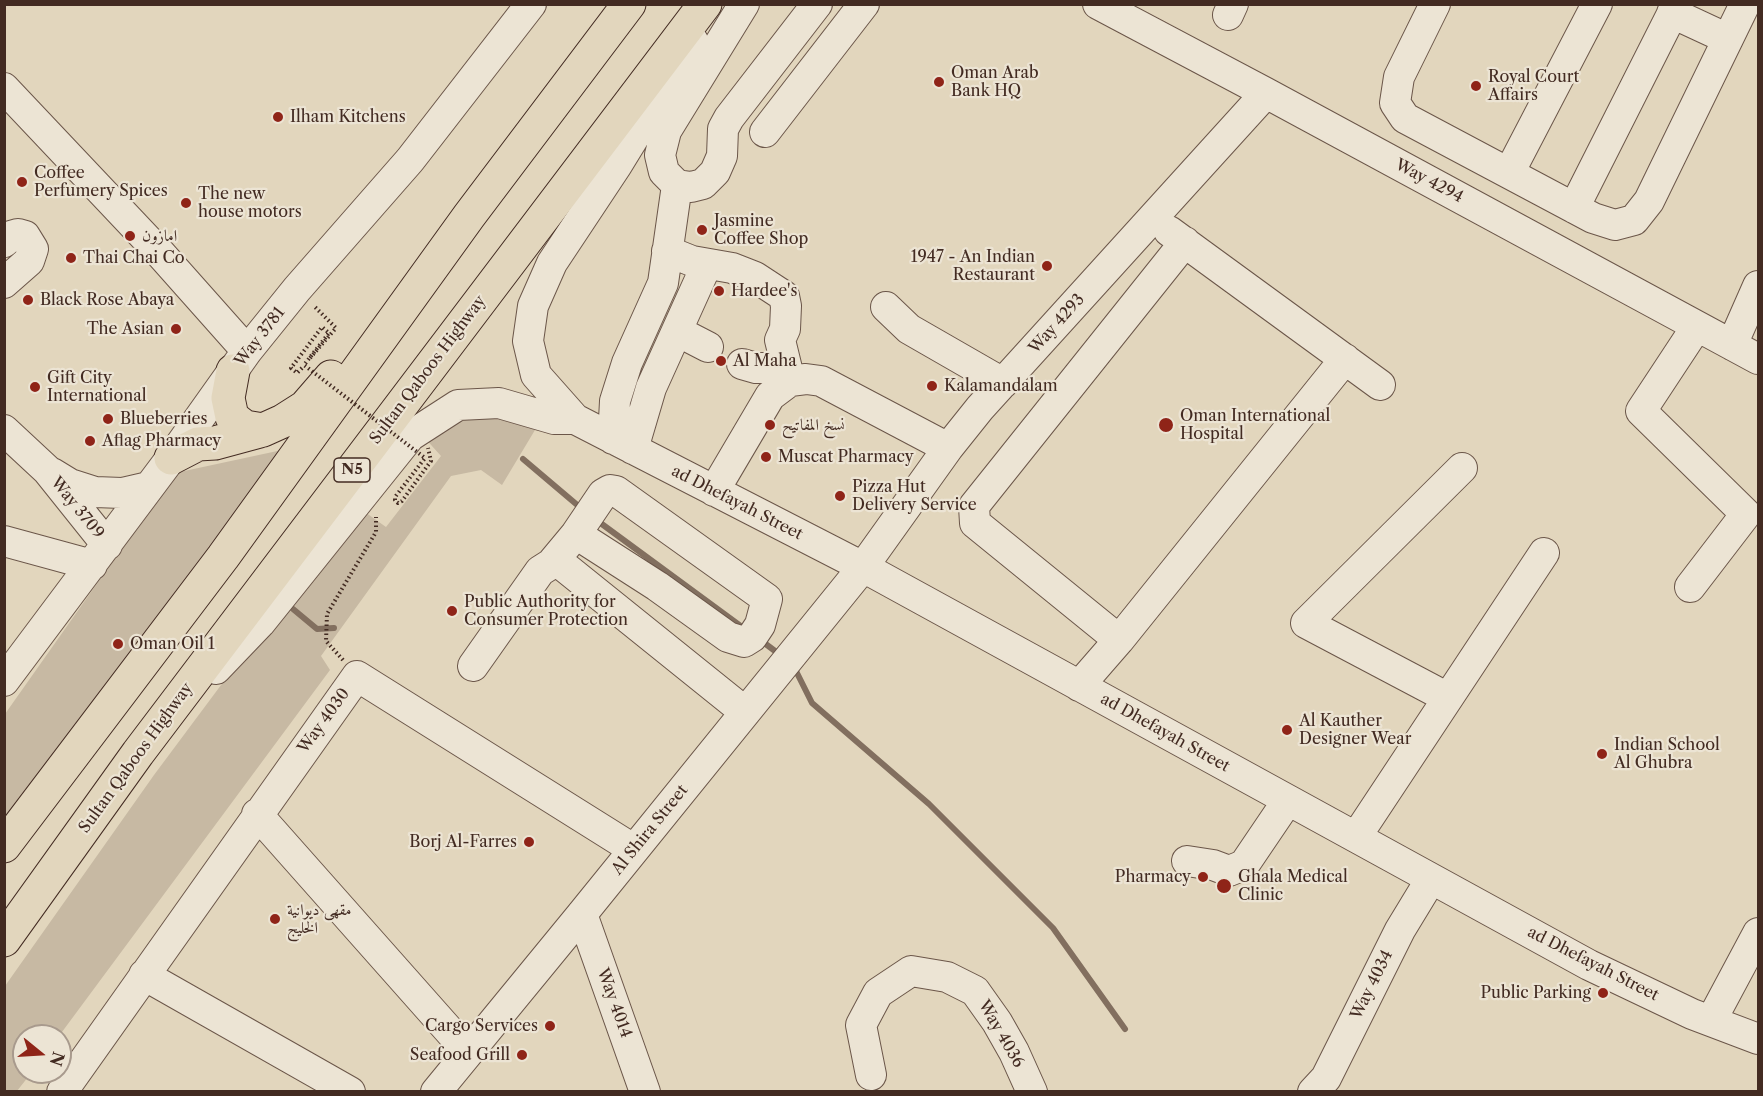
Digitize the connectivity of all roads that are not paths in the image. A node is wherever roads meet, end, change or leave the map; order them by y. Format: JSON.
{"nodes":[{"id":1,"x":531,"y":4,"type":"edge"},
{"id":2,"x":629,"y":4,"type":"edge"},
{"id":3,"x":705,"y":4,"type":"edge"},
{"id":4,"x":715,"y":4,"type":"edge"},
{"id":5,"x":744,"y":4,"type":"edge"},
{"id":6,"x":817,"y":4,"type":"edge"},
{"id":7,"x":864,"y":4,"type":"edge"},
{"id":8,"x":1098,"y":4,"type":"edge"},
{"id":9,"x":1435,"y":4,"type":"edge"},
{"id":10,"x":1598,"y":4,"type":"edge"},
{"id":11,"x":1745,"y":4,"type":"edge"},
{"id":12,"x":1675,"y":9,"type":"edge"},
{"id":13,"x":1728,"y":39,"type":"junction"},
{"id":14,"x":4,"y":88,"type":"edge"},
{"id":15,"x":1266,"y":93,"type":"junction"},
{"id":16,"x":765,"y":132,"type":"dead end"},
{"id":17,"x":1509,"y":173,"type":"junction"},
{"id":18,"x":677,"y":185,"type":"junction"},
{"id":19,"x":1574,"y":208,"type":"junction"},
{"id":20,"x":469,"y":216,"type":"junction"},
{"id":21,"x":1152,"y":219,"type":"junction"},
{"id":22,"x":4,"y":242,"type":"edge"},
{"id":23,"x":1185,"y":242,"type":"junction"},
{"id":24,"x":668,"y":251,"type":"junction"},
{"id":25,"x":707,"y":264,"type":"junction"},
{"id":26,"x":4,"y":283,"type":"edge"},
{"id":27,"x":1758,"y":286,"type":"edge"},
{"id":28,"x":886,"y":307,"type":"dead end"},
{"id":29,"x":1697,"y":326,"type":"junction"},
{"id":30,"x":677,"y":331,"type":"junction"},
{"id":31,"x":1732,"y":345,"type":"junction"},
{"id":32,"x":708,"y":347,"type":"dead end"},
{"id":33,"x":1345,"y":359,"type":"junction"},
{"id":34,"x":1758,"y":359,"type":"edge"},
{"id":35,"x":240,"y":361,"type":"junction"},
{"id":36,"x":742,"y":364,"type":"dead end"},
{"id":37,"x":788,"y":373,"type":"junction"},
{"id":38,"x":1003,"y":383,"type":"junction"},
{"id":39,"x":1380,"y":385,"type":"dead end"},
{"id":40,"x":575,"y":419,"type":"junction"},
{"id":41,"x":4,"y":430,"type":"edge"},
{"id":42,"x":263,"y":430,"type":"junction"},
{"id":43,"x":623,"y":444,"type":"junction"},
{"id":44,"x":948,"y":448,"type":"junction"},
{"id":45,"x":171,"y":458,"type":"junction"},
{"id":46,"x":1462,"y":468,"type":"dead end"},
{"id":47,"x":47,"y":470,"type":"junction"},
{"id":48,"x":148,"y":487,"type":"junction"},
{"id":49,"x":714,"y":490,"type":"junction"},
{"id":50,"x":1752,"y":518,"type":"edge"},
{"id":51,"x":576,"y":534,"type":"junction"},
{"id":52,"x":4,"y":541,"type":"edge"},
{"id":53,"x":1544,"y":553,"type":"dead end"},
{"id":54,"x":100,"y":555,"type":"junction"},
{"id":55,"x":551,"y":564,"type":"junction"},
{"id":56,"x":863,"y":567,"type":"junction"},
{"id":57,"x":1690,"y":587,"type":"dead end"},
{"id":58,"x":1119,"y":640,"type":"junction"},
{"id":59,"x":473,"y":666,"type":"dead end"},
{"id":60,"x":4,"y":681,"type":"edge"},
{"id":61,"x":1079,"y":686,"type":"junction"},
{"id":62,"x":1448,"y":698,"type":"junction"},
{"id":63,"x":745,"y":712,"type":"junction"},
{"id":64,"x":138,"y":753,"type":"junction"},
{"id":65,"x":1288,"y":800,"type":"junction"},
{"id":66,"x":257,"y":814,"type":"junction"},
{"id":67,"x":1356,"y":837,"type":"junction"},
{"id":68,"x":4,"y":846,"type":"edge"},
{"id":69,"x":633,"y":849,"type":"junction"},
{"id":70,"x":1187,"y":861,"type":"dead end"},
{"id":71,"x":1431,"y":879,"type":"junction"},
{"id":72,"x":582,"y":914,"type":"junction"},
{"id":73,"x":1758,"y":933,"type":"edge"},
{"id":74,"x":4,"y":940,"type":"edge"},
{"id":75,"x":144,"y":975,"type":"junction"},
{"id":76,"x":1711,"y":1021,"type":"junction"},
{"id":77,"x":1758,"y":1039,"type":"edge"},
{"id":78,"x":468,"y":1052,"type":"junction"},
{"id":79,"x":871,"y":1074,"type":"dead end"},
{"id":80,"x":62,"y":1092,"type":"edge"},
{"id":81,"x":350,"y":1092,"type":"edge"},
{"id":82,"x":436,"y":1092,"type":"edge"},
{"id":83,"x":645,"y":1092,"type":"edge"},
{"id":84,"x":1032,"y":1092,"type":"edge"},
{"id":85,"x":1314,"y":1092,"type":"edge"}],
"edges":[{"from":1,"to":35,"type":"street","name":"Way 3781"},
{"from":2,"to":20,"type":"highway"},
{"from":3,"to":64,"type":"highway","name":"Sultan Qaboos Highway","number":"N5"},
{"from":4,"to":40,"type":"street"},
{"from":5,"to":18,"type":"street"},
{"from":6,"to":18,"type":"street"},
{"from":7,"to":16,"type":"street"},
{"from":8,"to":15,"type":"street","name":"Way 4294"},
{"from":9,"to":17,"type":"street"},
{"from":10,"to":17,"type":"street"},
{"from":11,"to":13,"type":"street"},
{"from":12,"to":13,"type":"street"},
{"from":12,"to":19,"type":"street"},
{"from":13,"to":19,"type":"street"},
{"from":14,"to":35,"type":"street"},
{"from":15,"to":21,"type":"street","name":"Way 4293"},
{"from":15,"to":29,"type":"street","name":"Way 4294"},
{"from":17,"to":19,"type":"street"},
{"from":18,"to":24,"type":"street"},
{"from":20,"to":42,"type":"highway"},
{"from":20,"to":68,"type":"highway"},
{"from":21,"to":23,"type":"street"},
{"from":21,"to":38,"type":"street","name":"Way 4293"},
{"from":22,"to":26,"type":"street"},
{"from":23,"to":33,"type":"street"},
{"from":23,"to":58,"type":"street"},
{"from":24,"to":25,"type":"street"},
{"from":24,"to":43,"type":"street"},
{"from":25,"to":30,"type":"street"},
{"from":25,"to":37,"type":"street"},
{"from":27,"to":31,"type":"street"},
{"from":28,"to":38,"type":"street"},
{"from":29,"to":31,"type":"street","name":"Way 4294"},
{"from":29,"to":50,"type":"street"},
{"from":30,"to":32,"type":"street"},
{"from":30,"to":43,"type":"street"},
{"from":31,"to":34,"type":"street","name":"Way 4294"},
{"from":33,"to":39,"type":"street"},
{"from":33,"to":58,"type":"street"},
{"from":35,"to":42,"type":"highway"},
{"from":35,"to":45,"type":"street","name":"Way 3781"},
{"from":36,"to":37,"type":"street"},
{"from":37,"to":44,"type":"street"},
{"from":37,"to":49,"type":"street"},
{"from":38,"to":44,"type":"street","name":"Way 4293"},
{"from":40,"to":43,"type":"street","name":"ad Dhefayah Street"},
{"from":40,"to":64,"type":"street"},
{"from":41,"to":47,"type":"street","name":"Way 3709"},
{"from":42,"to":45,"type":"highway"},
{"from":43,"to":49,"type":"street","name":"ad Dhefayah Street"},
{"from":44,"to":56,"type":"street","name":"Way 4293"},
{"from":45,"to":48,"type":"street","name":"Way 3781"},
{"from":46,"to":62,"type":"street"},
{"from":47,"to":48,"type":"street","name":"Way 3709"},
{"from":47,"to":54,"type":"street","name":"Way 3709"},
{"from":48,"to":54,"type":"street","name":"Way 3781"},
{"from":49,"to":56,"type":"street","name":"ad Dhefayah Street"},
{"from":50,"to":57,"type":"street"},
{"from":51,"to":51,"type":"street"},
{"from":51,"to":55,"type":"street"},
{"from":52,"to":54,"type":"street"},
{"from":53,"to":62,"type":"street"},
{"from":54,"to":60,"type":"street","name":"Way 3781"},
{"from":55,"to":59,"type":"street"},
{"from":55,"to":63,"type":"street"},
{"from":56,"to":61,"type":"street","name":"ad Dhefayah Street"},
{"from":56,"to":63,"type":"street","name":"Al Shira Street"},
{"from":58,"to":61,"type":"street"},
{"from":61,"to":65,"type":"street","name":"ad Dhefayah Street"},
{"from":62,"to":67,"type":"street"},
{"from":63,"to":69,"type":"street","name":"Al Shira Street"},
{"from":64,"to":74,"type":"highway","name":"Sultan Qaboos Highway","number":"N5"},
{"from":65,"to":67,"type":"street","name":"ad Dhefayah Street"},
{"from":65,"to":70,"type":"street"},
{"from":66,"to":69,"type":"street","name":"Way 4030"},
{"from":66,"to":75,"type":"street","name":"Way 4030"},
{"from":66,"to":78,"type":"street"},
{"from":67,"to":71,"type":"street","name":"ad Dhefayah Street"},
{"from":69,"to":72,"type":"street","name":"Al Shira Street"},
{"from":71,"to":76,"type":"street","name":"ad Dhefayah Street"},
{"from":71,"to":85,"type":"street","name":"Way 4034"},
{"from":72,"to":78,"type":"street","name":"Al Shira Street"},
{"from":72,"to":83,"type":"street","name":"Way 4014"},
{"from":73,"to":76,"type":"street"},
{"from":75,"to":80,"type":"street","name":"Way 4030"},
{"from":75,"to":81,"type":"street"},
{"from":76,"to":77,"type":"street","name":"ad Dhefayah Street"},
{"from":78,"to":82,"type":"street","name":"Al Shira Street"},
{"from":79,"to":84,"type":"street","name":"Way 4036"}]}
